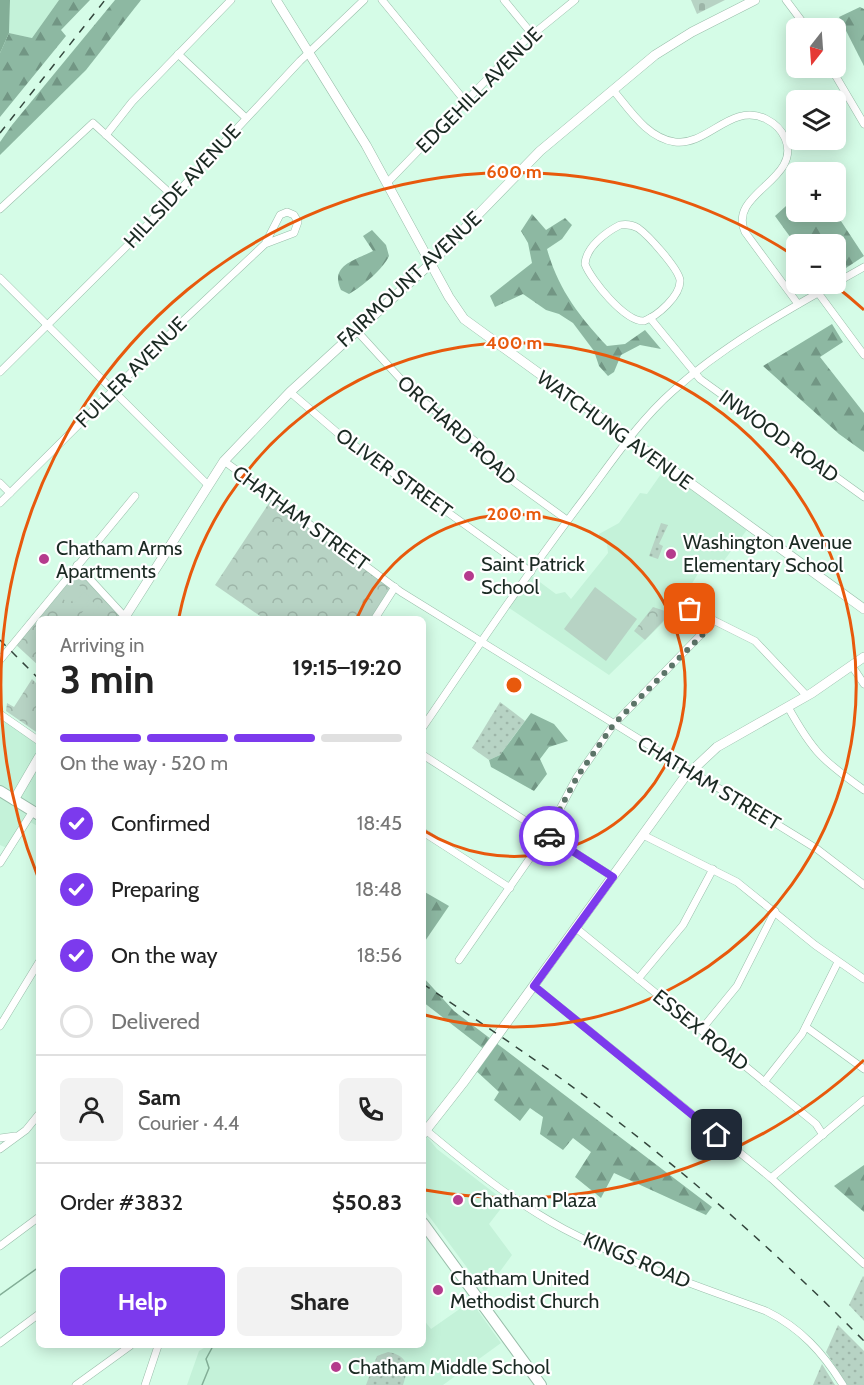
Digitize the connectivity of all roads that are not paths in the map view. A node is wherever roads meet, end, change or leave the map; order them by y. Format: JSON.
{"nodes":[{"id":1,"x":231,"y":0,"type":"edge"},
{"id":2,"x":276,"y":0,"type":"edge"},
{"id":3,"x":364,"y":0,"type":"edge"},
{"id":4,"x":382,"y":0,"type":"edge"},
{"id":5,"x":504,"y":0,"type":"edge"},
{"id":6,"x":575,"y":0,"type":"edge"},
{"id":7,"x":755,"y":0,"type":"edge"},
{"id":8,"x":786,"y":0,"type":"edge"},
{"id":9,"x":800,"y":18,"type":"edge"},
{"id":10,"x":532,"y":34,"type":"junction"},
{"id":11,"x":309,"y":53,"type":"junction"},
{"id":12,"x":178,"y":54,"type":"junction"},
{"id":13,"x":837,"y":78,"type":"edge"},
{"id":14,"x":613,"y":90,"type":"junction"},
{"id":15,"x":465,"y":101,"type":"junction"},
{"id":16,"x":246,"y":118,"type":"junction"},
{"id":17,"x":864,"y":124,"type":"edge"},
{"id":18,"x":106,"y":135,"type":"junction"},
{"id":19,"x":387,"y":183,"type":"junction"},
{"id":20,"x":173,"y":196,"type":"junction"},
{"id":21,"x":0,"y":209,"type":"edge"},
{"id":22,"x":265,"y":244,"type":"junction"},
{"id":23,"x":430,"y":264,"type":"junction"},
{"id":24,"x":864,"y":267,"type":"edge"},
{"id":25,"x":0,"y":278,"type":"edge"},
{"id":26,"x":846,"y":278,"type":"edge"},
{"id":27,"x":819,"y":294,"type":"joint"},
{"id":28,"x":798,"y":304,"type":"junction"},
{"id":29,"x":650,"y":318,"type":"junction"},
{"id":30,"x":49,"y":325,"type":"junction"},
{"id":31,"x":356,"y":330,"type":"junction"},
{"id":32,"x":864,"y":355,"type":"edge"},
{"id":33,"x":0,"y":372,"type":"edge"},
{"id":34,"x":695,"y":373,"type":"junction"},
{"id":35,"x":114,"y":390,"type":"junction"},
{"id":36,"x":290,"y":392,"type":"junction"},
{"id":37,"x":628,"y":439,"type":"junction"},
{"id":38,"x":224,"y":461,"type":"junction"},
{"id":39,"x":0,"y":483,"type":"edge"},
{"id":40,"x":208,"y":485,"type":"junction"},
{"id":41,"x":10,"y":493,"type":"junction"},
{"id":42,"x":135,"y":496,"type":"dead end"},
{"id":43,"x":864,"y":497,"type":"edge"},
{"id":44,"x":0,"y":503,"type":"edge"},
{"id":45,"x":567,"y":520,"type":"junction"},
{"id":46,"x":76,"y":566,"type":"junction"},
{"id":47,"x":531,"y":572,"type":"junction"},
{"id":48,"x":395,"y":587,"type":"junction"},
{"id":49,"x":680,"y":603,"type":"dead end"},
{"id":50,"x":864,"y":609,"type":"edge"},
{"id":51,"x":122,"y":616,"type":"edge"},
{"id":52,"x":125,"y":616,"type":"edge"},
{"id":53,"x":377,"y":616,"type":"edge"},
{"id":54,"x":714,"y":621,"type":"junction"},
{"id":55,"x":481,"y":641,"type":"junction"},
{"id":56,"x":864,"y":657,"type":"edge"},
{"id":57,"x":0,"y":660,"type":"edge"},
{"id":58,"x":852,"y":666,"type":"junction"},
{"id":59,"x":864,"y":684,"type":"edge"},
{"id":60,"x":807,"y":696,"type":"junction"},
{"id":61,"x":788,"y":707,"type":"junction"},
{"id":62,"x":0,"y":714,"type":"edge"},
{"id":63,"x":426,"y":723,"type":"edge"},
{"id":64,"x":614,"y":724,"type":"junction"},
{"id":65,"x":36,"y":739,"type":"edge"},
{"id":66,"x":426,"y":757,"type":"edge"},
{"id":67,"x":36,"y":762,"type":"edge"},
{"id":68,"x":690,"y":772,"type":"junction"},
{"id":69,"x":864,"y":790,"type":"edge"},
{"id":70,"x":0,"y":791,"type":"edge"},
{"id":71,"x":14,"y":800,"type":"junction"},
{"id":72,"x":36,"y":813,"type":"edge"},
{"id":73,"x":426,"y":834,"type":"edge"},
{"id":74,"x":546,"y":835,"type":"junction"},
{"id":75,"x":643,"y":835,"type":"junction"},
{"id":76,"x":0,"y":863,"type":"edge"},
{"id":77,"x":713,"y":869,"type":"junction"},
{"id":78,"x":613,"y":877,"type":"junction"},
{"id":79,"x":864,"y":885,"type":"edge"},
{"id":80,"x":510,"y":888,"type":"junction"},
{"id":81,"x":775,"y":911,"type":"junction"},
{"id":82,"x":576,"y":928,"type":"junction"},
{"id":83,"x":459,"y":960,"type":"dead end"},
{"id":84,"x":838,"y":962,"type":"junction"},
{"id":85,"x":36,"y":967,"type":"edge"},
{"id":86,"x":638,"y":980,"type":"junction"},
{"id":87,"x":864,"y":980,"type":"edge"},
{"id":88,"x":534,"y":986,"type":"junction"},
{"id":89,"x":0,"y":1026,"type":"edge"},
{"id":90,"x":806,"y":1027,"type":"junction"},
{"id":91,"x":701,"y":1030,"type":"junction"},
{"id":92,"x":864,"y":1069,"type":"edge"},
{"id":93,"x":764,"y":1082,"type":"junction"},
{"id":94,"x":864,"y":1101,"type":"edge"},
{"id":95,"x":36,"y":1117,"type":"edge"},
{"id":96,"x":426,"y":1131,"type":"edge"},
{"id":97,"x":426,"y":1133,"type":"edge"},
{"id":98,"x":19,"y":1135,"type":"junction"},
{"id":99,"x":823,"y":1135,"type":"junction"},
{"id":100,"x":0,"y":1138,"type":"edge"},
{"id":101,"x":0,"y":1149,"type":"edge"},
{"id":102,"x":771,"y":1178,"type":"junction"},
{"id":103,"x":36,"y":1220,"type":"edge"},
{"id":104,"x":426,"y":1227,"type":"edge"},
{"id":105,"x":0,"y":1246,"type":"edge"},
{"id":106,"x":864,"y":1264,"type":"edge"},
{"id":107,"x":36,"y":1316,"type":"edge"},
{"id":108,"x":0,"y":1343,"type":"edge"},
{"id":109,"x":127,"y":1348,"type":"edge"},
{"id":110,"x":157,"y":1348,"type":"edge"},
{"id":111,"x":76,"y":1385,"type":"edge"},
{"id":112,"x":145,"y":1385,"type":"edge"},
{"id":113,"x":541,"y":1385,"type":"edge"},
{"id":114,"x":843,"y":1385,"type":"edge"}],
"edges":[{"from":1,"to":12,"type":"street"},
{"from":2,"to":11,"type":"main road","name":"WATCHUNG AVENUE"},
{"from":3,"to":11,"type":"street","name":"HILLSIDE AVENUE"},
{"from":4,"to":15,"type":"street"},
{"from":5,"to":10,"type":"street"},
{"from":6,"to":10,"type":"street","name":"EDGEHILL AVENUE"},
{"from":7,"to":14,"type":"main road","name":"FAIRMOUNT AVENUE"},
{"from":8,"to":9,"type":"street"},
{"from":10,"to":15,"type":"street","name":"EDGEHILL AVENUE"},
{"from":11,"to":16,"type":"street","name":"HILLSIDE AVENUE"},
{"from":11,"to":19,"type":"main road","name":"WATCHUNG AVENUE"},
{"from":12,"to":16,"type":"street"},
{"from":12,"to":18,"type":"street"},
{"from":13,"to":17,"type":"street"},
{"from":14,"to":23,"type":"main road","name":"FAIRMOUNT AVENUE"},
{"from":14,"to":28,"type":"street"},
{"from":15,"to":19,"type":"street","name":"EDGEHILL AVENUE"},
{"from":16,"to":20,"type":"street","name":"HILLSIDE AVENUE"},
{"from":18,"to":20,"type":"street"},
{"from":18,"to":21,"type":"street"},
{"from":19,"to":23,"type":"main road","name":"WATCHUNG AVENUE"},
{"from":20,"to":30,"type":"street","name":"HILLSIDE AVENUE"},
{"from":22,"to":22,"type":"street","name":"FULLER AVENUE"},
{"from":22,"to":35,"type":"street","name":"FULLER AVENUE"},
{"from":23,"to":31,"type":"main road","name":"FAIRMOUNT AVENUE"},
{"from":23,"to":37,"type":"main road","name":"WATCHUNG AVENUE"},
{"from":24,"to":26,"type":"street"},
{"from":25,"to":30,"type":"street"},
{"from":27,"to":28,"type":"street"},
{"from":27,"to":32,"type":"street"},
{"from":28,"to":34,"type":"street"},
{"from":29,"to":29,"type":"street"},
{"from":29,"to":34,"type":"street","name":"INWOOD ROAD"},
{"from":30,"to":33,"type":"street","name":"HILLSIDE AVENUE"},
{"from":30,"to":35,"type":"street"},
{"from":31,"to":36,"type":"main road","name":"FAIRMOUNT AVENUE"},
{"from":31,"to":45,"type":"street","name":"ORCHARD ROAD"},
{"from":34,"to":37,"type":"street"},
{"from":34,"to":43,"type":"street","name":"INWOOD ROAD"},
{"from":35,"to":40,"type":"street"},
{"from":35,"to":41,"type":"street","name":"FULLER AVENUE"},
{"from":36,"to":38,"type":"main road","name":"FAIRMOUNT AVENUE"},
{"from":36,"to":47,"type":"street","name":"OLIVER STREET"},
{"from":37,"to":45,"type":"street"},
{"from":37,"to":50,"type":"main road","name":"WATCHUNG AVENUE"},
{"from":38,"to":40,"type":"main road","name":"FAIRMOUNT AVENUE"},
{"from":38,"to":48,"type":"street","name":"CHATHAM STREET"},
{"from":39,"to":41,"type":"street"},
{"from":40,"to":52,"type":"main road","name":"FAIRMOUNT AVENUE"},
{"from":41,"to":44,"type":"street","name":"FULLER AVENUE"},
{"from":42,"to":46,"type":"street"},
{"from":45,"to":47,"type":"street"},
{"from":46,"to":51,"type":"street"},
{"from":46,"to":57,"type":"street"},
{"from":47,"to":55,"type":"street"},
{"from":48,"to":53,"type":"street"},
{"from":48,"to":55,"type":"street","name":"CHATHAM STREET"},
{"from":49,"to":54,"type":"street"},
{"from":54,"to":60,"type":"street"},
{"from":54,"to":64,"type":"street"},
{"from":55,"to":63,"type":"street"},
{"from":55,"to":64,"type":"street","name":"CHATHAM STREET"},
{"from":56,"to":58,"type":"main road"},
{"from":58,"to":59,"type":"street"},
{"from":58,"to":60,"type":"main road"},
{"from":60,"to":61,"type":"main road"},
{"from":61,"to":68,"type":"main road"},
{"from":61,"to":69,"type":"street"},
{"from":62,"to":65,"type":"street"},
{"from":64,"to":68,"type":"street","name":"CHATHAM STREET"},
{"from":64,"to":74,"type":"street"},
{"from":66,"to":74,"type":"street"},
{"from":67,"to":71,"type":"main road"},
{"from":68,"to":75,"type":"main road"},
{"from":68,"to":79,"type":"street","name":"CHATHAM STREET"},
{"from":70,"to":71,"type":"main road"},
{"from":71,"to":72,"type":"main road"},
{"from":72,"to":76,"type":"street"},
{"from":73,"to":80,"type":"street"},
{"from":74,"to":78,"type":"street"},
{"from":74,"to":80,"type":"street"},
{"from":75,"to":77,"type":"street"},
{"from":75,"to":78,"type":"main road"},
{"from":77,"to":81,"type":"street"},
{"from":77,"to":86,"type":"street"},
{"from":78,"to":82,"type":"main road"},
{"from":80,"to":83,"type":"street"},
{"from":81,"to":84,"type":"street"},
{"from":81,"to":91,"type":"street"},
{"from":82,"to":86,"type":"street","name":"ESSEX ROAD"},
{"from":82,"to":88,"type":"main road"},
{"from":84,"to":87,"type":"street"},
{"from":84,"to":90,"type":"street"},
{"from":85,"to":89,"type":"street"},
{"from":86,"to":91,"type":"street","name":"ESSEX ROAD"},
{"from":88,"to":96,"type":"main road"},
{"from":88,"to":102,"type":"street"},
{"from":90,"to":92,"type":"street"},
{"from":90,"to":93,"type":"street"},
{"from":91,"to":93,"type":"street","name":"ESSEX ROAD"},
{"from":93,"to":99,"type":"street","name":"ESSEX ROAD"},
{"from":94,"to":99,"type":"street"},
{"from":95,"to":98,"type":"street"},
{"from":97,"to":114,"type":"street","name":"KINGS ROAD"},
{"from":98,"to":100,"type":"street"},
{"from":98,"to":101,"type":"street"},
{"from":99,"to":102,"type":"street"},
{"from":102,"to":106,"type":"street"},
{"from":103,"to":105,"type":"street"},
{"from":104,"to":113,"type":"main road"},
{"from":107,"to":108,"type":"street"},
{"from":109,"to":111,"type":"street"},
{"from":110,"to":112,"type":"street"}]}
